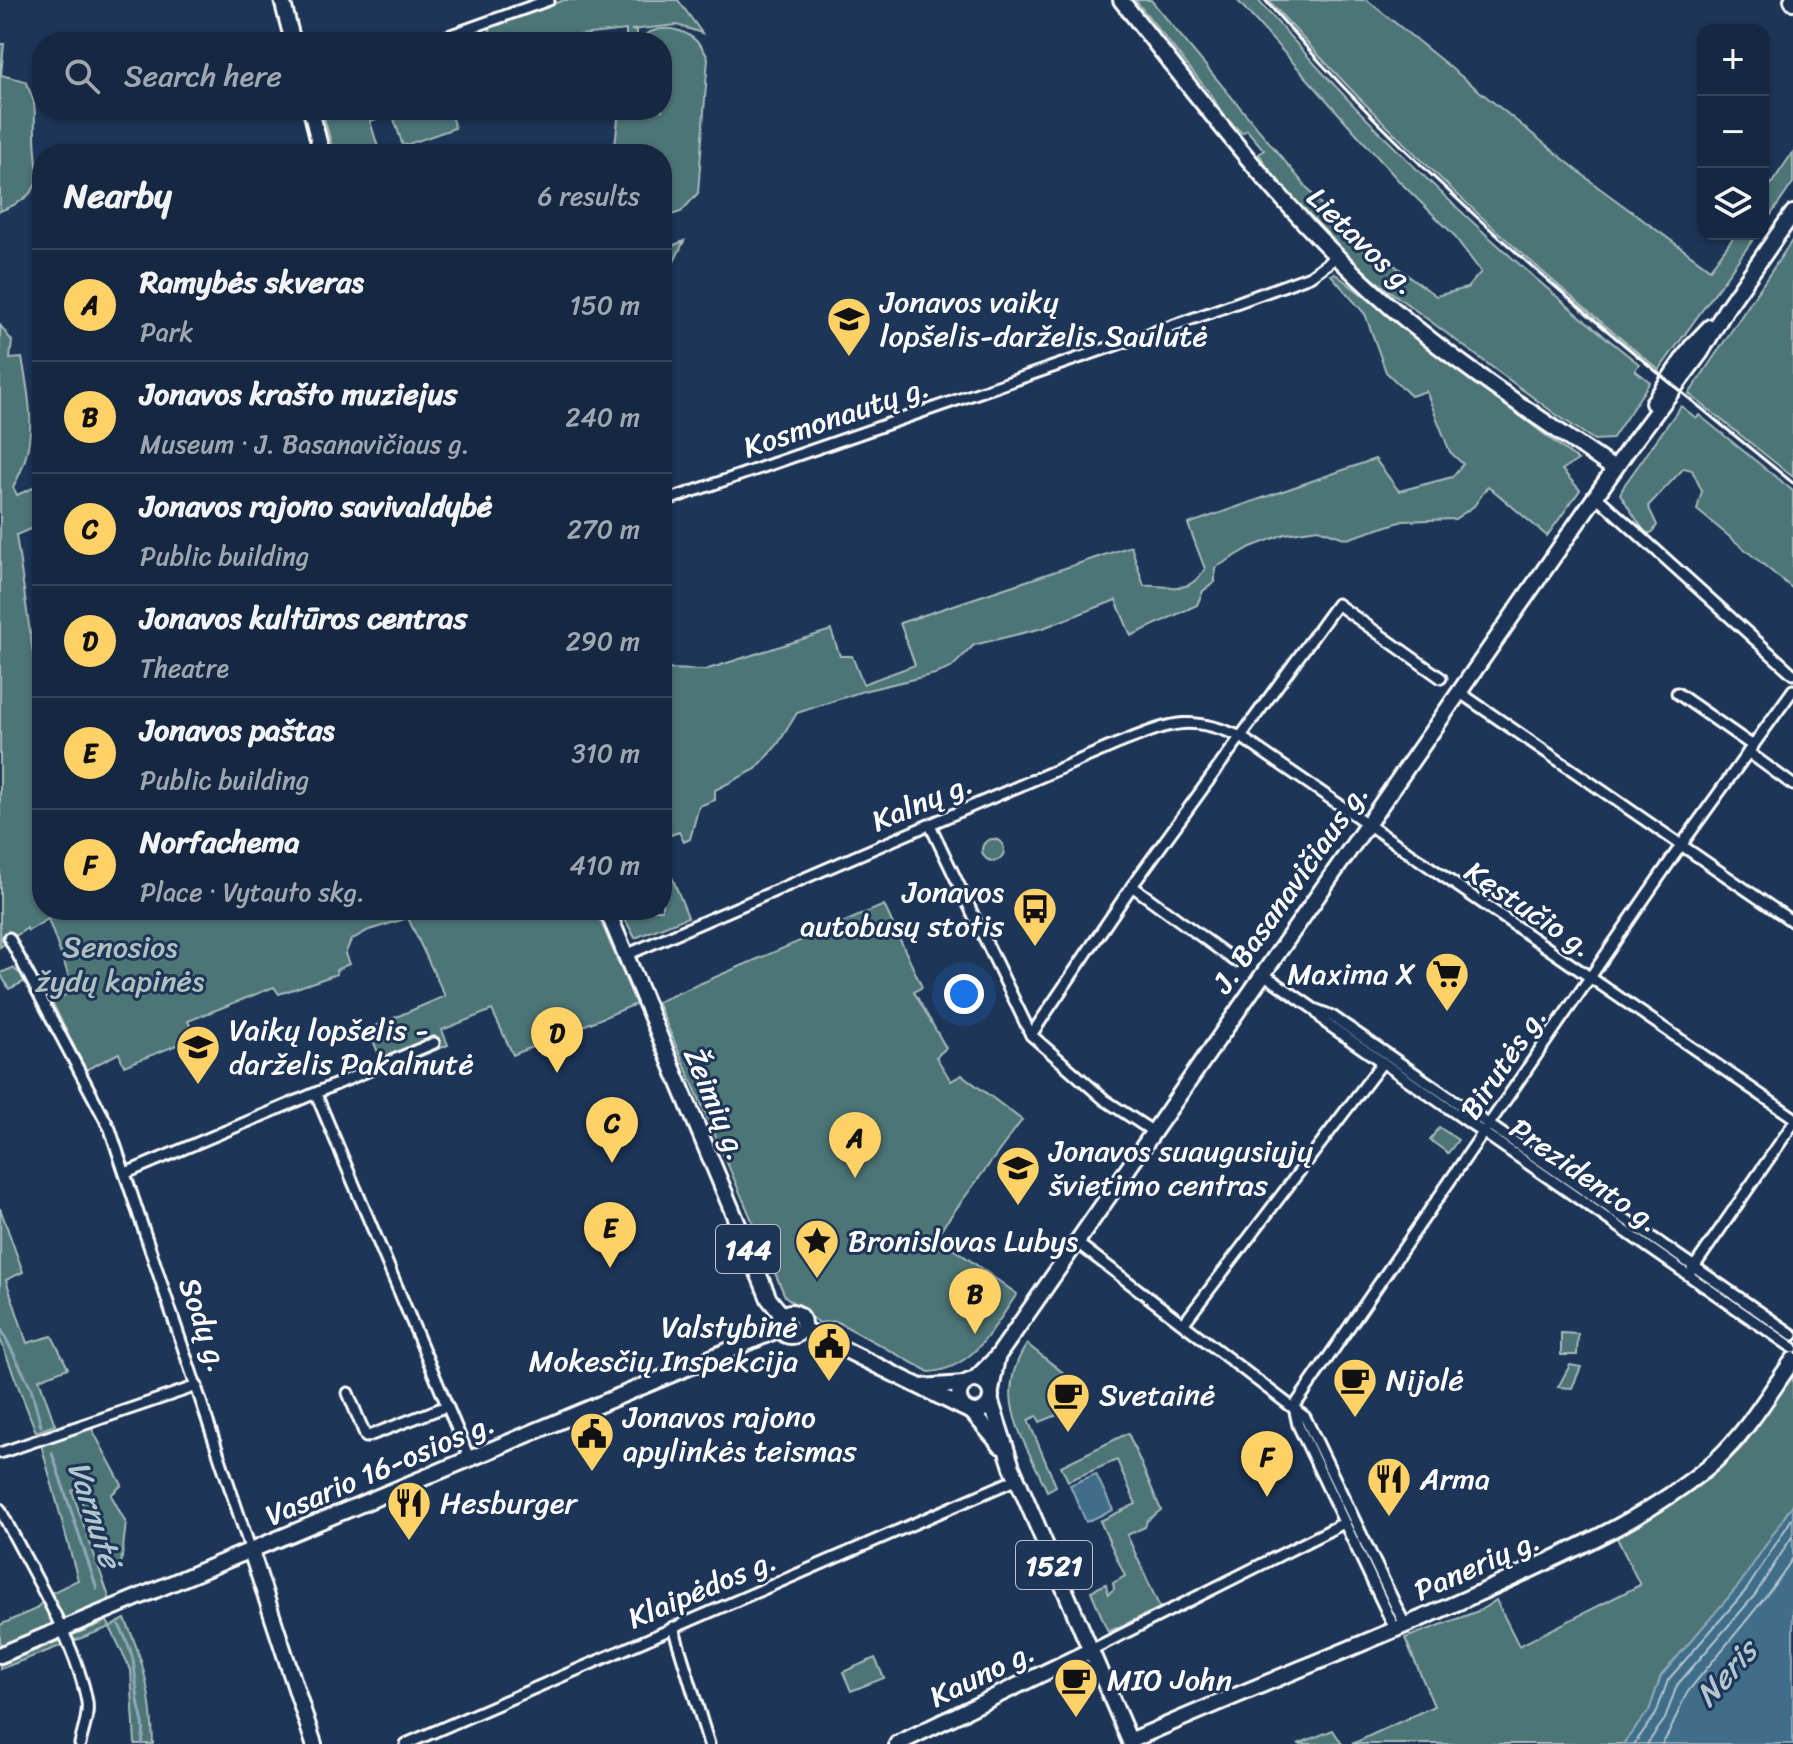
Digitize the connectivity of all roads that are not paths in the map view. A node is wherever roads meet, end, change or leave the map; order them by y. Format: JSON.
{"nodes":[{"id":1,"x":282,"y":0,"type":"edge"},
{"id":2,"x":549,"y":0,"type":"edge"},
{"id":3,"x":1121,"y":0,"type":"edge"},
{"id":4,"x":290,"y":32,"type":"edge"},
{"id":5,"x":459,"y":32,"type":"edge"},
{"id":6,"x":314,"y":120,"type":"edge"},
{"id":7,"x":320,"y":144,"type":"edge"},
{"id":8,"x":1793,"y":213,"type":"edge"},
{"id":9,"x":1338,"y":256,"type":"junction"},
{"id":10,"x":1614,"y":469,"type":"junction"},
{"id":11,"x":1596,"y":496,"type":"junction"},
{"id":12,"x":672,"y":499,"type":"edge"},
{"id":13,"x":1793,"y":674,"type":"edge"},
{"id":14,"x":1441,"y":678,"type":"dead end"},
{"id":15,"x":1793,"y":690,"type":"edge"},
{"id":16,"x":1459,"y":692,"type":"junction"},
{"id":17,"x":1677,"y":693,"type":"dead end"},
{"id":18,"x":1241,"y":737,"type":"junction"},
{"id":19,"x":1750,"y":749,"type":"junction"},
{"id":20,"x":1793,"y":785,"type":"edge"},
{"id":21,"x":930,"y":825,"type":"junction"},
{"id":22,"x":1366,"y":826,"type":"junction"},
{"id":23,"x":1682,"y":844,"type":"junction"},
{"id":24,"x":1132,"y":886,"type":"junction"},
{"id":25,"x":611,"y":920,"type":"edge"},
{"id":26,"x":1793,"y":922,"type":"edge"},
{"id":27,"x":9,"y":938,"type":"dead end"},
{"id":28,"x":626,"y":955,"type":"junction"},
{"id":29,"x":1235,"y":961,"type":"dead end"},
{"id":30,"x":1262,"y":973,"type":"junction"},
{"id":31,"x":1590,"y":979,"type":"junction"},
{"id":32,"x":1314,"y":1009,"type":"junction"},
{"id":33,"x":1031,"y":1035,"type":"junction"},
{"id":34,"x":434,"y":1043,"type":"dead end"},
{"id":35,"x":1382,"y":1063,"type":"junction"},
{"id":36,"x":316,"y":1094,"type":"junction"},
{"id":37,"x":1793,"y":1117,"type":"edge"},
{"id":38,"x":1793,"y":1124,"type":"edge"},
{"id":39,"x":1487,"y":1129,"type":"junction"},
{"id":40,"x":1152,"y":1131,"type":"junction"},
{"id":41,"x":126,"y":1173,"type":"junction"},
{"id":42,"x":1076,"y":1242,"type":"junction"},
{"id":43,"x":1690,"y":1272,"type":"junction"},
{"id":44,"x":781,"y":1322,"type":"junction"},
{"id":45,"x":1184,"y":1323,"type":"junction"},
{"id":46,"x":1793,"y":1335,"type":"edge"},
{"id":47,"x":1793,"y":1348,"type":"edge"},
{"id":48,"x":997,"y":1357,"type":"junction"},
{"id":49,"x":1793,"y":1360,"type":"edge"},
{"id":50,"x":969,"y":1382,"type":"junction"},
{"id":51,"x":197,"y":1386,"type":"junction"},
{"id":52,"x":921,"y":1387,"type":"junction"},
{"id":53,"x":348,"y":1393,"type":"dead end"},
{"id":54,"x":991,"y":1396,"type":"junction"},
{"id":55,"x":447,"y":1406,"type":"junction"},
{"id":56,"x":1294,"y":1407,"type":"junction"},
{"id":57,"x":968,"y":1410,"type":"junction"},
{"id":58,"x":1006,"y":1452,"type":"junction"},
{"id":59,"x":0,"y":1453,"type":"edge"},
{"id":60,"x":470,"y":1460,"type":"junction"},
{"id":61,"x":1017,"y":1479,"type":"junction"},
{"id":62,"x":0,"y":1509,"type":"edge"},
{"id":63,"x":1344,"y":1523,"type":"junction"},
{"id":64,"x":251,"y":1551,"type":"junction"},
{"id":65,"x":673,"y":1627,"type":"junction"},
{"id":66,"x":1400,"y":1627,"type":"junction"},
{"id":67,"x":60,"y":1630,"type":"junction"},
{"id":68,"x":1091,"y":1650,"type":"junction"},
{"id":69,"x":0,"y":1655,"type":"edge"},
{"id":70,"x":1131,"y":1743,"type":"edge"},
{"id":71,"x":80,"y":1744,"type":"edge"},
{"id":72,"x":314,"y":1744,"type":"edge"},
{"id":73,"x":406,"y":1744,"type":"edge"},
{"id":74,"x":709,"y":1744,"type":"edge"},
{"id":75,"x":897,"y":1744,"type":"edge"}],
"edges":[{"from":1,"to":4,"type":"main road"},
{"from":2,"to":5,"type":"street"},
{"from":3,"to":9,"type":"main road","name":"Lietavos g."},
{"from":6,"to":7,"type":"main road"},
{"from":8,"to":10,"type":"main road","name":"J. Basanavičiaus g.","number":"1521"},
{"from":9,"to":10,"type":"main road","name":"Lietavos g."},
{"from":9,"to":12,"type":"street","name":"Kosmonautų g."},
{"from":10,"to":11,"type":"main road","name":"J. Basanavičiaus g.","number":"1521"},
{"from":11,"to":13,"type":"street"},
{"from":11,"to":16,"type":"main road","name":"J. Basanavičiaus g.","number":"1521"},
{"from":14,"to":18,"type":"street"},
{"from":15,"to":19,"type":"street","name":"Birutės g."},
{"from":16,"to":22,"type":"main road","name":"J. Basanavičiaus g.","number":"1521"},
{"from":16,"to":23,"type":"street"},
{"from":17,"to":19,"type":"street"},
{"from":18,"to":21,"type":"street","name":"Kalnų g."},
{"from":18,"to":22,"type":"street","name":"Kęstučio g."},
{"from":18,"to":24,"type":"street"},
{"from":19,"to":20,"type":"street"},
{"from":19,"to":23,"type":"street","name":"Birutės g."},
{"from":21,"to":28,"type":"street","name":"Kalnų g."},
{"from":21,"to":33,"type":"street"},
{"from":22,"to":30,"type":"main road","name":"J. Basanavičiaus g.","number":"1521"},
{"from":22,"to":31,"type":"street","name":"Kęstučio g."},
{"from":23,"to":26,"type":"street"},
{"from":23,"to":31,"type":"street","name":"Birutės g."},
{"from":24,"to":29,"type":"street"},
{"from":24,"to":33,"type":"street"},
{"from":25,"to":28,"type":"main road","name":"Žeimių g.","number":"144"},
{"from":27,"to":41,"type":"street","name":"Sodų g."},
{"from":28,"to":44,"type":"main road","name":"Žeimių g.","number":"144"},
{"from":30,"to":32,"type":"street","name":"Prezidento g."},
{"from":30,"to":40,"type":"main road","name":"J. Basanavičiaus g.","number":"1521"},
{"from":31,"to":37,"type":"street","name":"Kęstučio g."},
{"from":31,"to":39,"type":"street","name":"Birutės g."},
{"from":32,"to":35,"type":"street","name":"Prezidento g."},
{"from":32,"to":39,"type":"street","name":"Prezidento g."},
{"from":33,"to":40,"type":"street"},
{"from":34,"to":36,"type":"street"},
{"from":35,"to":39,"type":"street","name":"Prezidento g."},
{"from":35,"to":45,"type":"street"},
{"from":36,"to":41,"type":"street"},
{"from":36,"to":55,"type":"street"},
{"from":38,"to":43,"type":"street"},
{"from":39,"to":43,"type":"street","name":"Prezidento g."},
{"from":39,"to":56,"type":"street","name":"Birutės g."},
{"from":40,"to":42,"type":"main road","name":"J. Basanavičiaus g.","number":"1521"},
{"from":41,"to":51,"type":"street","name":"Sodų g."},
{"from":42,"to":45,"type":"street"},
{"from":42,"to":48,"type":"main road","name":"J. Basanavičiaus g.","number":"1521"},
{"from":43,"to":46,"type":"street","name":"Prezidento g."},
{"from":43,"to":47,"type":"street","name":"Prezidento g."},
{"from":44,"to":52,"type":"main road"},
{"from":44,"to":60,"type":"main road","name":"Vasario 16-osios g."},
{"from":45,"to":56,"type":"street"},
{"from":48,"to":50,"type":"main road","name":"J. Basanavičiaus g.","number":"1521"},
{"from":48,"to":54,"type":"main road","name":"J. Basanavičiaus g.","number":"1521"},
{"from":49,"to":66,"type":"main road","name":"Panerių g."},
{"from":50,"to":52,"type":"main road"},
{"from":50,"to":54,"type":"main road"},
{"from":50,"to":57,"type":"main road"},
{"from":51,"to":59,"type":"street"},
{"from":51,"to":64,"type":"street","name":"Sodų g."},
{"from":52,"to":57,"type":"main road"},
{"from":53,"to":55,"type":"street"},
{"from":54,"to":57,"type":"main road"},
{"from":54,"to":58,"type":"main road","number":"1521"},
{"from":55,"to":60,"type":"street"},
{"from":56,"to":63,"type":"street"},
{"from":56,"to":66,"type":"street"},
{"from":57,"to":58,"type":"main road","number":"1521"},
{"from":58,"to":61,"type":"main road","number":"1521"},
{"from":60,"to":64,"type":"main road","name":"Vasario 16-osios g."},
{"from":61,"to":65,"type":"street","name":"Klaipėdos g."},
{"from":61,"to":68,"type":"main road","number":"1521"},
{"from":62,"to":67,"type":"street"},
{"from":63,"to":66,"type":"street"},
{"from":63,"to":68,"type":"street"},
{"from":64,"to":67,"type":"main road","name":"Vasario 16-osios g."},
{"from":64,"to":72,"type":"main road","name":"Sodų g."},
{"from":65,"to":73,"type":"street","name":"Klaipėdos g."},
{"from":65,"to":74,"type":"street"},
{"from":66,"to":70,"type":"main road","name":"Panerių g."},
{"from":67,"to":69,"type":"main road","name":"Vasario 16-osios g."},
{"from":67,"to":71,"type":"street"},
{"from":68,"to":70,"type":"main road","number":"1521"},
{"from":68,"to":75,"type":"main road","name":"Kauno g."}]}
